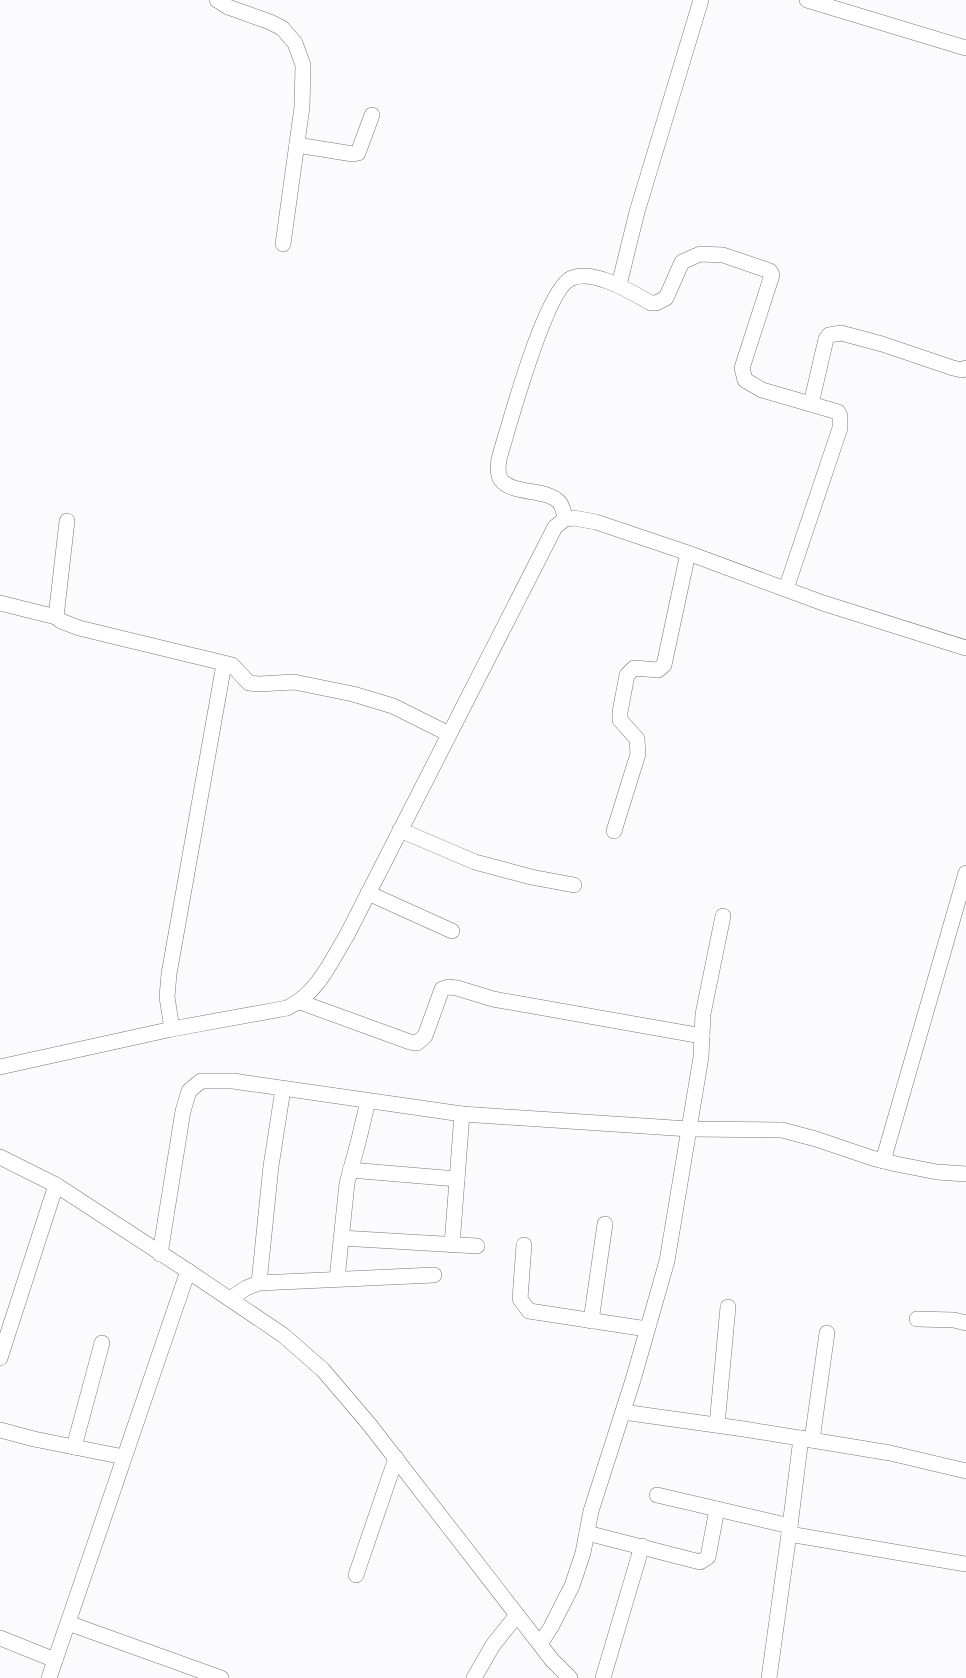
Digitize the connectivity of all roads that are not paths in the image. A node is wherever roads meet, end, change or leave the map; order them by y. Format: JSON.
{"nodes":[{"id":1,"x":218,"y":0,"type":"edge"},
{"id":2,"x":701,"y":0,"type":"edge"},
{"id":3,"x":807,"y":0,"type":"edge"},
{"id":4,"x":851,"y":7,"type":"edge"},
{"id":5,"x":966,"y":48,"type":"edge"},
{"id":6,"x":372,"y":115,"type":"dead end"},
{"id":7,"x":297,"y":145,"type":"junction"},
{"id":8,"x":283,"y":244,"type":"dead end"},
{"id":9,"x":619,"y":285,"type":"junction"},
{"id":10,"x":966,"y":368,"type":"edge"},
{"id":11,"x":810,"y":404,"type":"junction"},
{"id":12,"x":565,"y":519,"type":"junction"},
{"id":13,"x":67,"y":521,"type":"dead end"},
{"id":14,"x":688,"y":553,"type":"junction"},
{"id":15,"x":786,"y":589,"type":"junction"},
{"id":16,"x":0,"y":603,"type":"edge"},
{"id":17,"x":56,"y":617,"type":"junction"},
{"id":18,"x":966,"y":648,"type":"edge"},
{"id":19,"x":224,"y":664,"type":"junction"},
{"id":20,"x":449,"y":734,"type":"junction"},
{"id":21,"x":400,"y":830,"type":"junction"},
{"id":22,"x":614,"y":831,"type":"dead end"},
{"id":23,"x":966,"y":873,"type":"edge"},
{"id":24,"x":574,"y":884,"type":"dead end"},
{"id":25,"x":368,"y":892,"type":"junction"},
{"id":26,"x":723,"y":916,"type":"dead end"},
{"id":27,"x":452,"y":931,"type":"dead end"},
{"id":28,"x":300,"y":1002,"type":"junction"},
{"id":29,"x":172,"y":1029,"type":"junction"},
{"id":30,"x":702,"y":1036,"type":"junction"},
{"id":31,"x":0,"y":1067,"type":"edge"},
{"id":32,"x":283,"y":1089,"type":"junction"},
{"id":33,"x":368,"y":1101,"type":"junction"},
{"id":34,"x":462,"y":1114,"type":"junction"},
{"id":35,"x":689,"y":1129,"type":"junction"},
{"id":36,"x":0,"y":1159,"type":"edge"},
{"id":37,"x":883,"y":1161,"type":"junction"},
{"id":38,"x":350,"y":1170,"type":"junction"},
{"id":39,"x":966,"y":1174,"type":"edge"},
{"id":40,"x":456,"y":1179,"type":"junction"},
{"id":41,"x":56,"y":1185,"type":"junction"},
{"id":42,"x":605,"y":1224,"type":"dead end"},
{"id":43,"x":341,"y":1238,"type":"junction"},
{"id":44,"x":452,"y":1245,"type":"junction"},
{"id":45,"x":524,"y":1245,"type":"dead end"},
{"id":46,"x":478,"y":1246,"type":"dead end"},
{"id":47,"x":160,"y":1254,"type":"junction"},
{"id":48,"x":188,"y":1271,"type":"junction"},
{"id":49,"x":434,"y":1275,"type":"dead end"},
{"id":50,"x":337,"y":1279,"type":"junction"},
{"id":51,"x":259,"y":1283,"type":"junction"},
{"id":52,"x":230,"y":1299,"type":"junction"},
{"id":53,"x":728,"y":1307,"type":"dead end"},
{"id":54,"x":917,"y":1319,"type":"dead end"},
{"id":55,"x":591,"y":1321,"type":"junction"},
{"id":56,"x":966,"y":1323,"type":"edge"},
{"id":57,"x":647,"y":1330,"type":"junction"},
{"id":58,"x":827,"y":1333,"type":"dead end"},
{"id":59,"x":102,"y":1343,"type":"dead end"},
{"id":60,"x":0,"y":1358,"type":"edge"},
{"id":61,"x":623,"y":1412,"type":"junction"},
{"id":62,"x":717,"y":1425,"type":"junction"},
{"id":63,"x":0,"y":1430,"type":"edge"},
{"id":64,"x":806,"y":1439,"type":"junction"},
{"id":65,"x":74,"y":1447,"type":"junction"},
{"id":66,"x":124,"y":1457,"type":"junction"},
{"id":67,"x":396,"y":1458,"type":"junction"},
{"id":68,"x":966,"y":1471,"type":"edge"},
{"id":69,"x":657,"y":1495,"type":"dead end"},
{"id":70,"x":717,"y":1509,"type":"junction"},
{"id":71,"x":790,"y":1530,"type":"junction"},
{"id":72,"x":587,"y":1533,"type":"junction"},
{"id":73,"x":642,"y":1546,"type":"junction"},
{"id":74,"x":966,"y":1564,"type":"edge"},
{"id":75,"x":356,"y":1575,"type":"dead end"},
{"id":76,"x":517,"y":1615,"type":"junction"},
{"id":77,"x":68,"y":1623,"type":"junction"},
{"id":78,"x":0,"y":1638,"type":"edge"},
{"id":79,"x":540,"y":1644,"type":"junction"},
{"id":80,"x":55,"y":1660,"type":"junction"},
{"id":81,"x":49,"y":1678,"type":"edge"},
{"id":82,"x":221,"y":1678,"type":"edge"},
{"id":83,"x":474,"y":1678,"type":"edge"},
{"id":84,"x":570,"y":1678,"type":"edge"},
{"id":85,"x":603,"y":1678,"type":"edge"},
{"id":86,"x":769,"y":1678,"type":"edge"}],
"edges":[{"from":1,"to":7,"type":"street"},
{"from":2,"to":9,"type":"street"},
{"from":3,"to":4,"type":"street"},
{"from":4,"to":5,"type":"street"},
{"from":6,"to":7,"type":"street"},
{"from":7,"to":8,"type":"street"},
{"from":9,"to":11,"type":"street"},
{"from":9,"to":12,"type":"street"},
{"from":10,"to":11,"type":"street"},
{"from":11,"to":15,"type":"street"},
{"from":12,"to":14,"type":"street"},
{"from":12,"to":20,"type":"street"},
{"from":13,"to":17,"type":"street"},
{"from":14,"to":15,"type":"street"},
{"from":14,"to":22,"type":"street"},
{"from":15,"to":18,"type":"street"},
{"from":16,"to":17,"type":"street"},
{"from":17,"to":19,"type":"street"},
{"from":19,"to":20,"type":"street"},
{"from":19,"to":29,"type":"street"},
{"from":20,"to":21,"type":"street"},
{"from":21,"to":24,"type":"street"},
{"from":21,"to":25,"type":"street"},
{"from":23,"to":37,"type":"street"},
{"from":25,"to":27,"type":"street"},
{"from":25,"to":28,"type":"street"},
{"from":26,"to":30,"type":"street"},
{"from":28,"to":29,"type":"street"},
{"from":28,"to":30,"type":"street"},
{"from":29,"to":31,"type":"street"},
{"from":30,"to":35,"type":"street"},
{"from":32,"to":33,"type":"street"},
{"from":32,"to":47,"type":"street"},
{"from":32,"to":51,"type":"street"},
{"from":33,"to":34,"type":"street"},
{"from":33,"to":38,"type":"street"},
{"from":34,"to":35,"type":"street"},
{"from":34,"to":40,"type":"street"},
{"from":35,"to":37,"type":"street"},
{"from":35,"to":57,"type":"street"},
{"from":36,"to":41,"type":"street"},
{"from":37,"to":39,"type":"street"},
{"from":38,"to":40,"type":"street"},
{"from":38,"to":43,"type":"street"},
{"from":40,"to":44,"type":"street"},
{"from":41,"to":47,"type":"street"},
{"from":41,"to":60,"type":"street"},
{"from":42,"to":55,"type":"street"},
{"from":43,"to":44,"type":"street"},
{"from":43,"to":50,"type":"street"},
{"from":44,"to":46,"type":"street"},
{"from":45,"to":55,"type":"street"},
{"from":47,"to":48,"type":"street"},
{"from":48,"to":52,"type":"street"},
{"from":48,"to":66,"type":"street"},
{"from":49,"to":50,"type":"street"},
{"from":50,"to":51,"type":"street"},
{"from":51,"to":52,"type":"street"},
{"from":52,"to":67,"type":"street"},
{"from":53,"to":62,"type":"street"},
{"from":54,"to":56,"type":"street"},
{"from":55,"to":57,"type":"street"},
{"from":57,"to":61,"type":"street"},
{"from":58,"to":64,"type":"street"},
{"from":59,"to":65,"type":"street"},
{"from":61,"to":62,"type":"street"},
{"from":61,"to":72,"type":"street"},
{"from":62,"to":64,"type":"street"},
{"from":63,"to":65,"type":"street"},
{"from":64,"to":68,"type":"street"},
{"from":64,"to":71,"type":"street"},
{"from":65,"to":66,"type":"street"},
{"from":66,"to":77,"type":"street"},
{"from":67,"to":75,"type":"street"},
{"from":67,"to":76,"type":"street"},
{"from":69,"to":70,"type":"street"},
{"from":70,"to":71,"type":"street"},
{"from":70,"to":73,"type":"street"},
{"from":71,"to":74,"type":"street"},
{"from":71,"to":86,"type":"street"},
{"from":72,"to":73,"type":"street"},
{"from":72,"to":79,"type":"street"},
{"from":73,"to":85,"type":"street"},
{"from":76,"to":79,"type":"street"},
{"from":76,"to":83,"type":"street"},
{"from":77,"to":80,"type":"street"},
{"from":77,"to":82,"type":"street"},
{"from":78,"to":80,"type":"street"},
{"from":79,"to":84,"type":"street"},
{"from":80,"to":81,"type":"street"}]}
